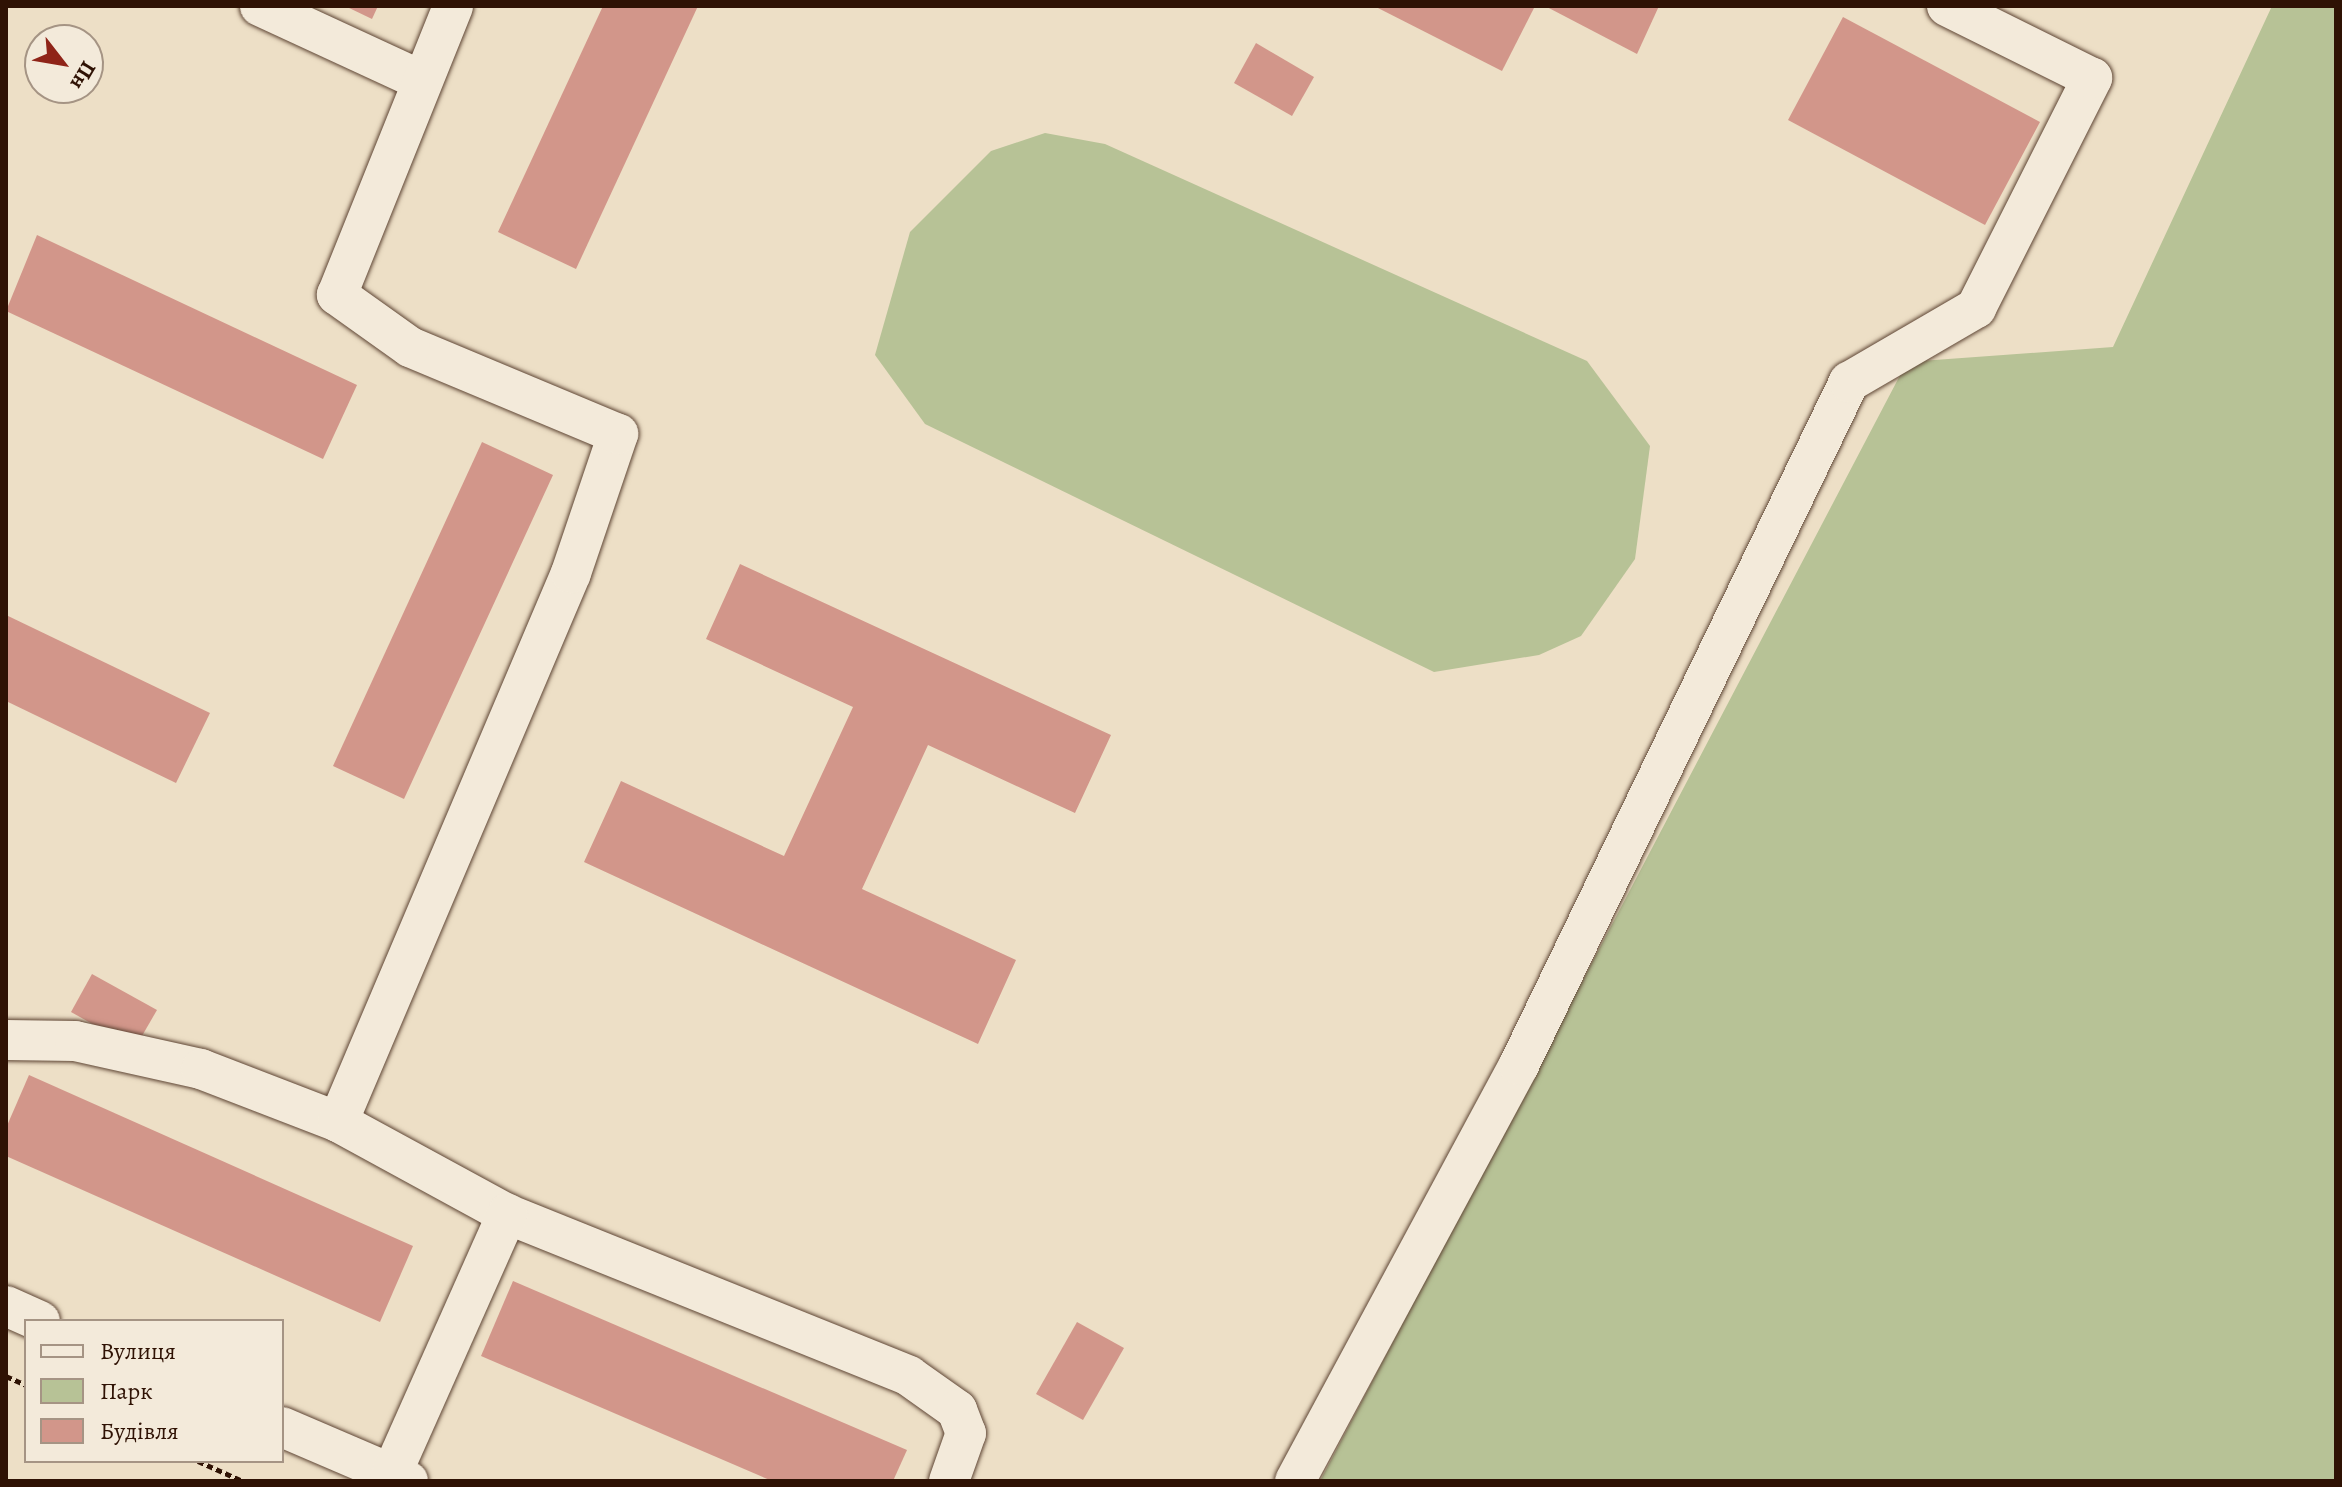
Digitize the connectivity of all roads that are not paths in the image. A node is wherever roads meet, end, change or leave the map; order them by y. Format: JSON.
{"nodes":[{"id":1,"x":453,"y":6,"type":"edge"},
{"id":2,"x":1947,"y":6,"type":"edge"},
{"id":3,"x":266,"y":9,"type":"edge"},
{"id":4,"x":418,"y":79,"type":"junction"},
{"id":5,"x":6,"y":1040,"type":"edge"},
{"id":6,"x":338,"y":1122,"type":"junction"},
{"id":7,"x":507,"y":1214,"type":"junction"},
{"id":8,"x":6,"y":1306,"type":"edge"},
{"id":9,"x":35,"y":1319,"type":"edge"},
{"id":10,"x":284,"y":1428,"type":"edge"},
{"id":11,"x":400,"y":1478,"type":"edge"},
{"id":12,"x":949,"y":1481,"type":"edge"},
{"id":13,"x":1295,"y":1481,"type":"edge"}],
"edges":[{"from":1,"to":4,"type":"street"},
{"from":2,"to":13,"type":"street"},
{"from":3,"to":4,"type":"street"},
{"from":4,"to":6,"type":"street"},
{"from":5,"to":6,"type":"street"},
{"from":6,"to":7,"type":"street"},
{"from":7,"to":11,"type":"street"},
{"from":7,"to":12,"type":"street"},
{"from":8,"to":9,"type":"street"},
{"from":10,"to":11,"type":"street"}]}
